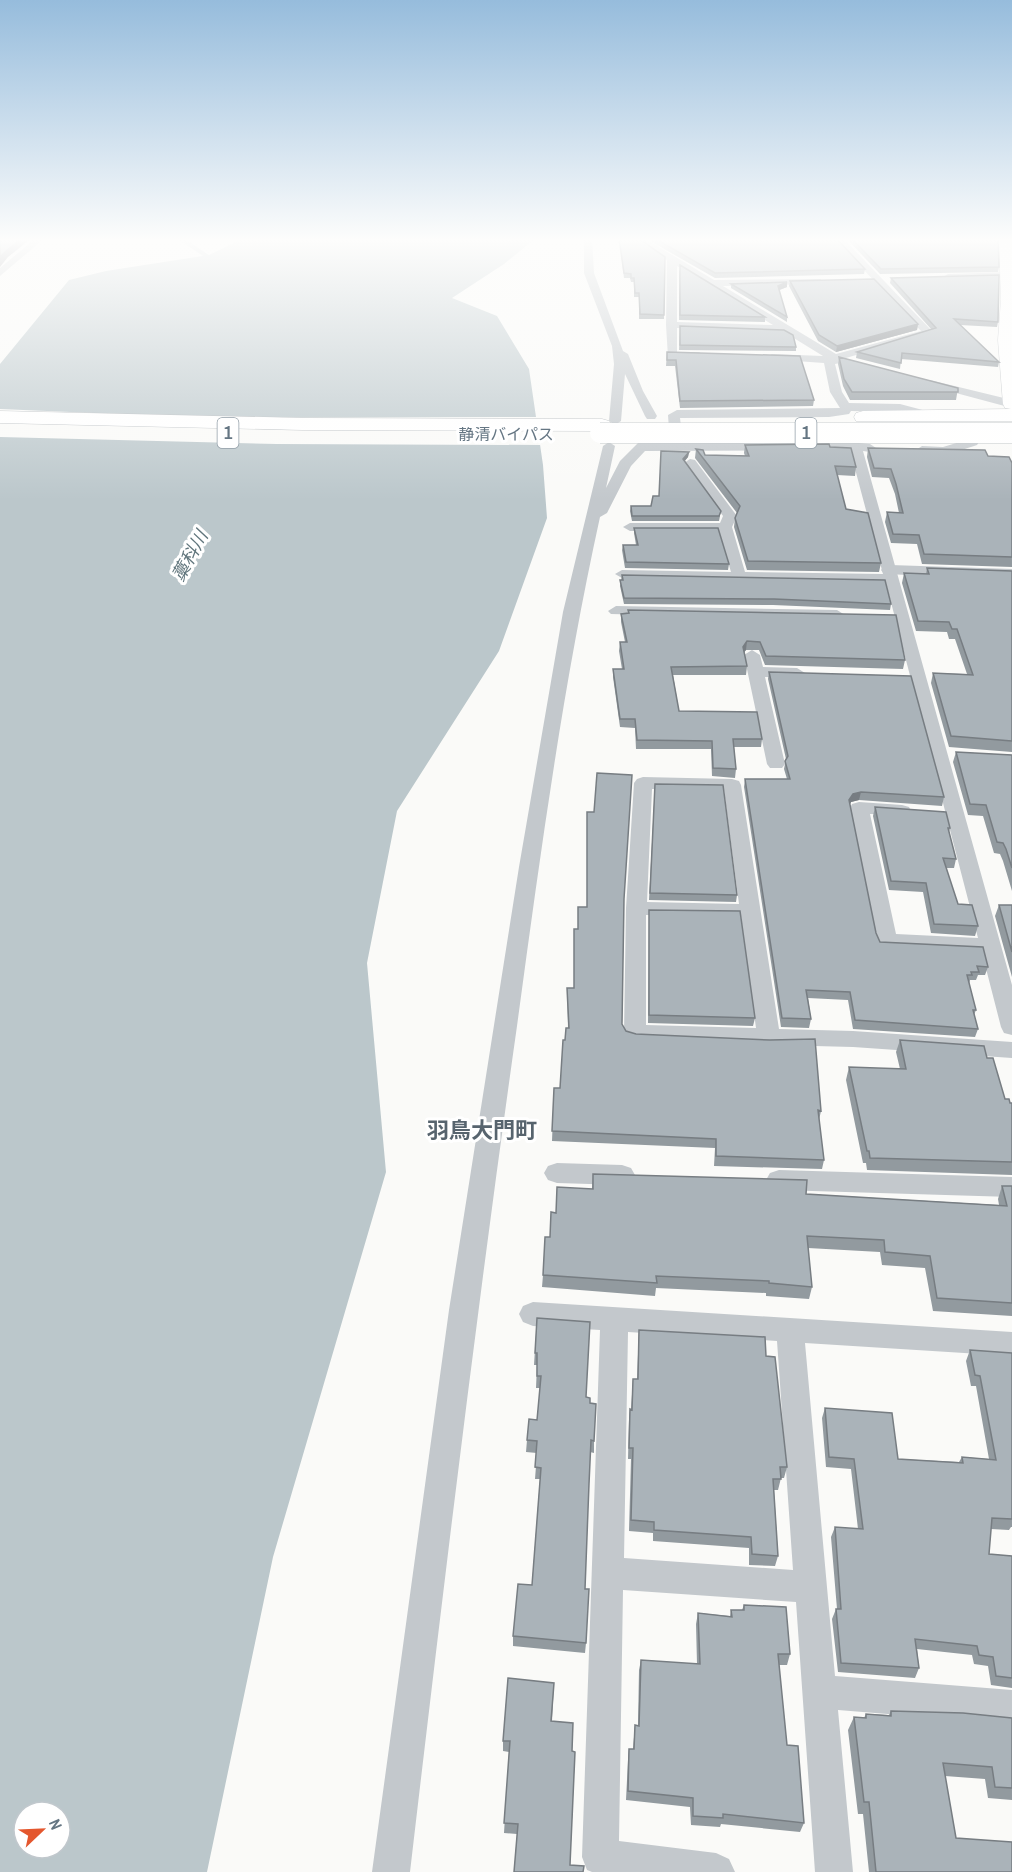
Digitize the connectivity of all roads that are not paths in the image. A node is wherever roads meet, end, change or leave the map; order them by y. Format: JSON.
{"nodes":[{"id":1,"x":609,"y":325,"type":"edge"},
{"id":2,"x":671,"y":325,"type":"edge"},
{"id":3,"x":682,"y":325,"type":"edge"},
{"id":4,"x":782,"y":325,"type":"edge"},
{"id":5,"x":922,"y":325,"type":"edge"},
{"id":6,"x":788,"y":329,"type":"junction"},
{"id":7,"x":1009,"y":340,"type":"edge"},
{"id":8,"x":617,"y":346,"type":"junction"},
{"id":9,"x":707,"y":356,"type":"edge"},
{"id":10,"x":765,"y":357,"type":"edge"},
{"id":11,"x":835,"y":358,"type":"junction"},
{"id":12,"x":858,"y":364,"type":"edge"},
{"id":13,"x":915,"y":379,"type":"edge"},
{"id":14,"x":1012,"y":404,"type":"edge"},
{"id":15,"x":846,"y":407,"type":"junction"},
{"id":16,"x":0,"y":415,"type":"edge"},
{"id":17,"x":1012,"y":415,"type":"edge"},
{"id":18,"x":651,"y":416,"type":"dead end"},
{"id":19,"x":930,"y":416,"type":"junction"},
{"id":20,"x":615,"y":421,"type":"dead end"},
{"id":21,"x":70,"y":424,"type":"junction"},
{"id":22,"x":1012,"y":425,"type":"edge"},
{"id":23,"x":0,"y":427,"type":"edge"},
{"id":24,"x":399,"y":429,"type":"junction"},
{"id":25,"x":1012,"y":433,"type":"edge"},
{"id":26,"x":972,"y":442,"type":"junction"},
{"id":27,"x":1012,"y":442,"type":"edge"},
{"id":28,"x":885,"y":445,"type":"junction"},
{"id":29,"x":609,"y":446,"type":"dead end"},
{"id":30,"x":677,"y":447,"type":"junction"},
{"id":31,"x":856,"y":448,"type":"junction"},
{"id":32,"x":911,"y":450,"type":"edge"},
{"id":33,"x":690,"y":463,"type":"dead end"},
{"id":34,"x":630,"y":527,"type":"dead end"},
{"id":35,"x":589,"y":528,"type":"junction"},
{"id":36,"x":725,"y":528,"type":"junction"},
{"id":37,"x":622,"y":574,"type":"edge"},
{"id":38,"x":1012,"y":574,"type":"edge"},
{"id":39,"x":739,"y":575,"type":"junction"},
{"id":40,"x":891,"y":575,"type":"junction"},
{"id":41,"x":616,"y":611,"type":"dead end"},
{"id":42,"x":855,"y":615,"type":"edge"},
{"id":43,"x":813,"y":673,"type":"edge"},
{"id":44,"x":939,"y":754,"type":"junction"},
{"id":45,"x":960,"y":755,"type":"edge"},
{"id":46,"x":776,"y":764,"type":"dead end"},
{"id":47,"x":956,"y":814,"type":"junction"},
{"id":48,"x":636,"y":908,"type":"junction"},
{"id":49,"x":751,"y":911,"type":"junction"},
{"id":50,"x":991,"y":946,"type":"junction"},
{"id":51,"x":1012,"y":1027,"type":"edge"},
{"id":52,"x":769,"y":1039,"type":"junction"},
{"id":53,"x":1012,"y":1050,"type":"edge"},
{"id":54,"x":557,"y":1173,"type":"dead end"},
{"id":55,"x":640,"y":1176,"type":"edge"},
{"id":56,"x":760,"y":1179,"type":"edge"},
{"id":57,"x":1012,"y":1187,"type":"edge"},
{"id":58,"x":533,"y":1314,"type":"dead end"},
{"id":59,"x":614,"y":1319,"type":"junction"},
{"id":60,"x":790,"y":1330,"type":"junction"},
{"id":61,"x":1012,"y":1344,"type":"edge"},
{"id":62,"x":607,"y":1573,"type":"junction"},
{"id":63,"x":811,"y":1587,"type":"junction"},
{"id":64,"x":819,"y":1692,"type":"junction"},
{"id":65,"x":1012,"y":1707,"type":"edge"},
{"id":66,"x":391,"y":1872,"type":"edge"},
{"id":67,"x":716,"y":1872,"type":"edge"},
{"id":68,"x":834,"y":1872,"type":"edge"}],
"edges":[{"from":1,"to":8,"type":"street"},
{"from":2,"to":9,"type":"street"},
{"from":3,"to":6,"type":"street"},
{"from":4,"to":6,"type":"street"},
{"from":5,"to":11,"type":"street"},
{"from":6,"to":11,"type":"street"},
{"from":7,"to":14,"type":"highway"},
{"from":8,"to":18,"type":"street"},
{"from":8,"to":20,"type":"street"},
{"from":10,"to":11,"type":"street"},
{"from":11,"to":12,"type":"street"},
{"from":11,"to":15,"type":"street"},
{"from":13,"to":14,"type":"street"},
{"from":15,"to":19,"type":"street"},
{"from":15,"to":30,"type":"street"},
{"from":16,"to":21,"type":"highway","name":"静清バイパス","number":"1"},
{"from":17,"to":19,"type":"highway","number":"1"},
{"from":19,"to":24,"type":"highway","number":"1"},
{"from":21,"to":23,"type":"highway","number":"1"},
{"from":21,"to":24,"type":"highway","name":"静清バイパス","number":"1"},
{"from":22,"to":24,"type":"highway","name":"静清バイパス","number":"1"},
{"from":24,"to":25,"type":"highway","name":"静清バイパス","number":"1","bridge":true},
{"from":24,"to":28,"type":"highway","number":"1"},
{"from":26,"to":27,"type":"highway","number":"1"},
{"from":26,"to":28,"type":"highway","number":"1"},
{"from":26,"to":32,"type":"street"},
{"from":28,"to":31,"type":"street"},
{"from":29,"to":35,"type":"street"},
{"from":30,"to":31,"type":"street"},
{"from":30,"to":35,"type":"street"},
{"from":31,"to":40,"type":"street"},
{"from":33,"to":36,"type":"street"},
{"from":34,"to":36,"type":"street"},
{"from":35,"to":66,"type":"street"},
{"from":36,"to":39,"type":"street"},
{"from":37,"to":39,"type":"street"},
{"from":38,"to":40,"type":"street"},
{"from":39,"to":40,"type":"street"},
{"from":40,"to":44,"type":"street"},
{"from":41,"to":42,"type":"street"},
{"from":43,"to":46,"type":"street"},
{"from":44,"to":45,"type":"street"},
{"from":44,"to":47,"type":"street"},
{"from":47,"to":50,"type":"street"},
{"from":47,"to":50,"type":"street"},
{"from":48,"to":49,"type":"street"},
{"from":48,"to":49,"type":"street"},
{"from":48,"to":52,"type":"street"},
{"from":49,"to":52,"type":"street"},
{"from":50,"to":51,"type":"street"},
{"from":52,"to":53,"type":"street"},
{"from":54,"to":55,"type":"street"},
{"from":56,"to":57,"type":"street"},
{"from":58,"to":59,"type":"street"},
{"from":59,"to":60,"type":"street"},
{"from":59,"to":62,"type":"street"},
{"from":60,"to":61,"type":"street"},
{"from":60,"to":63,"type":"street"},
{"from":62,"to":63,"type":"street"},
{"from":62,"to":67,"type":"street"},
{"from":63,"to":64,"type":"street"},
{"from":64,"to":65,"type":"street"},
{"from":64,"to":68,"type":"street"}]}
